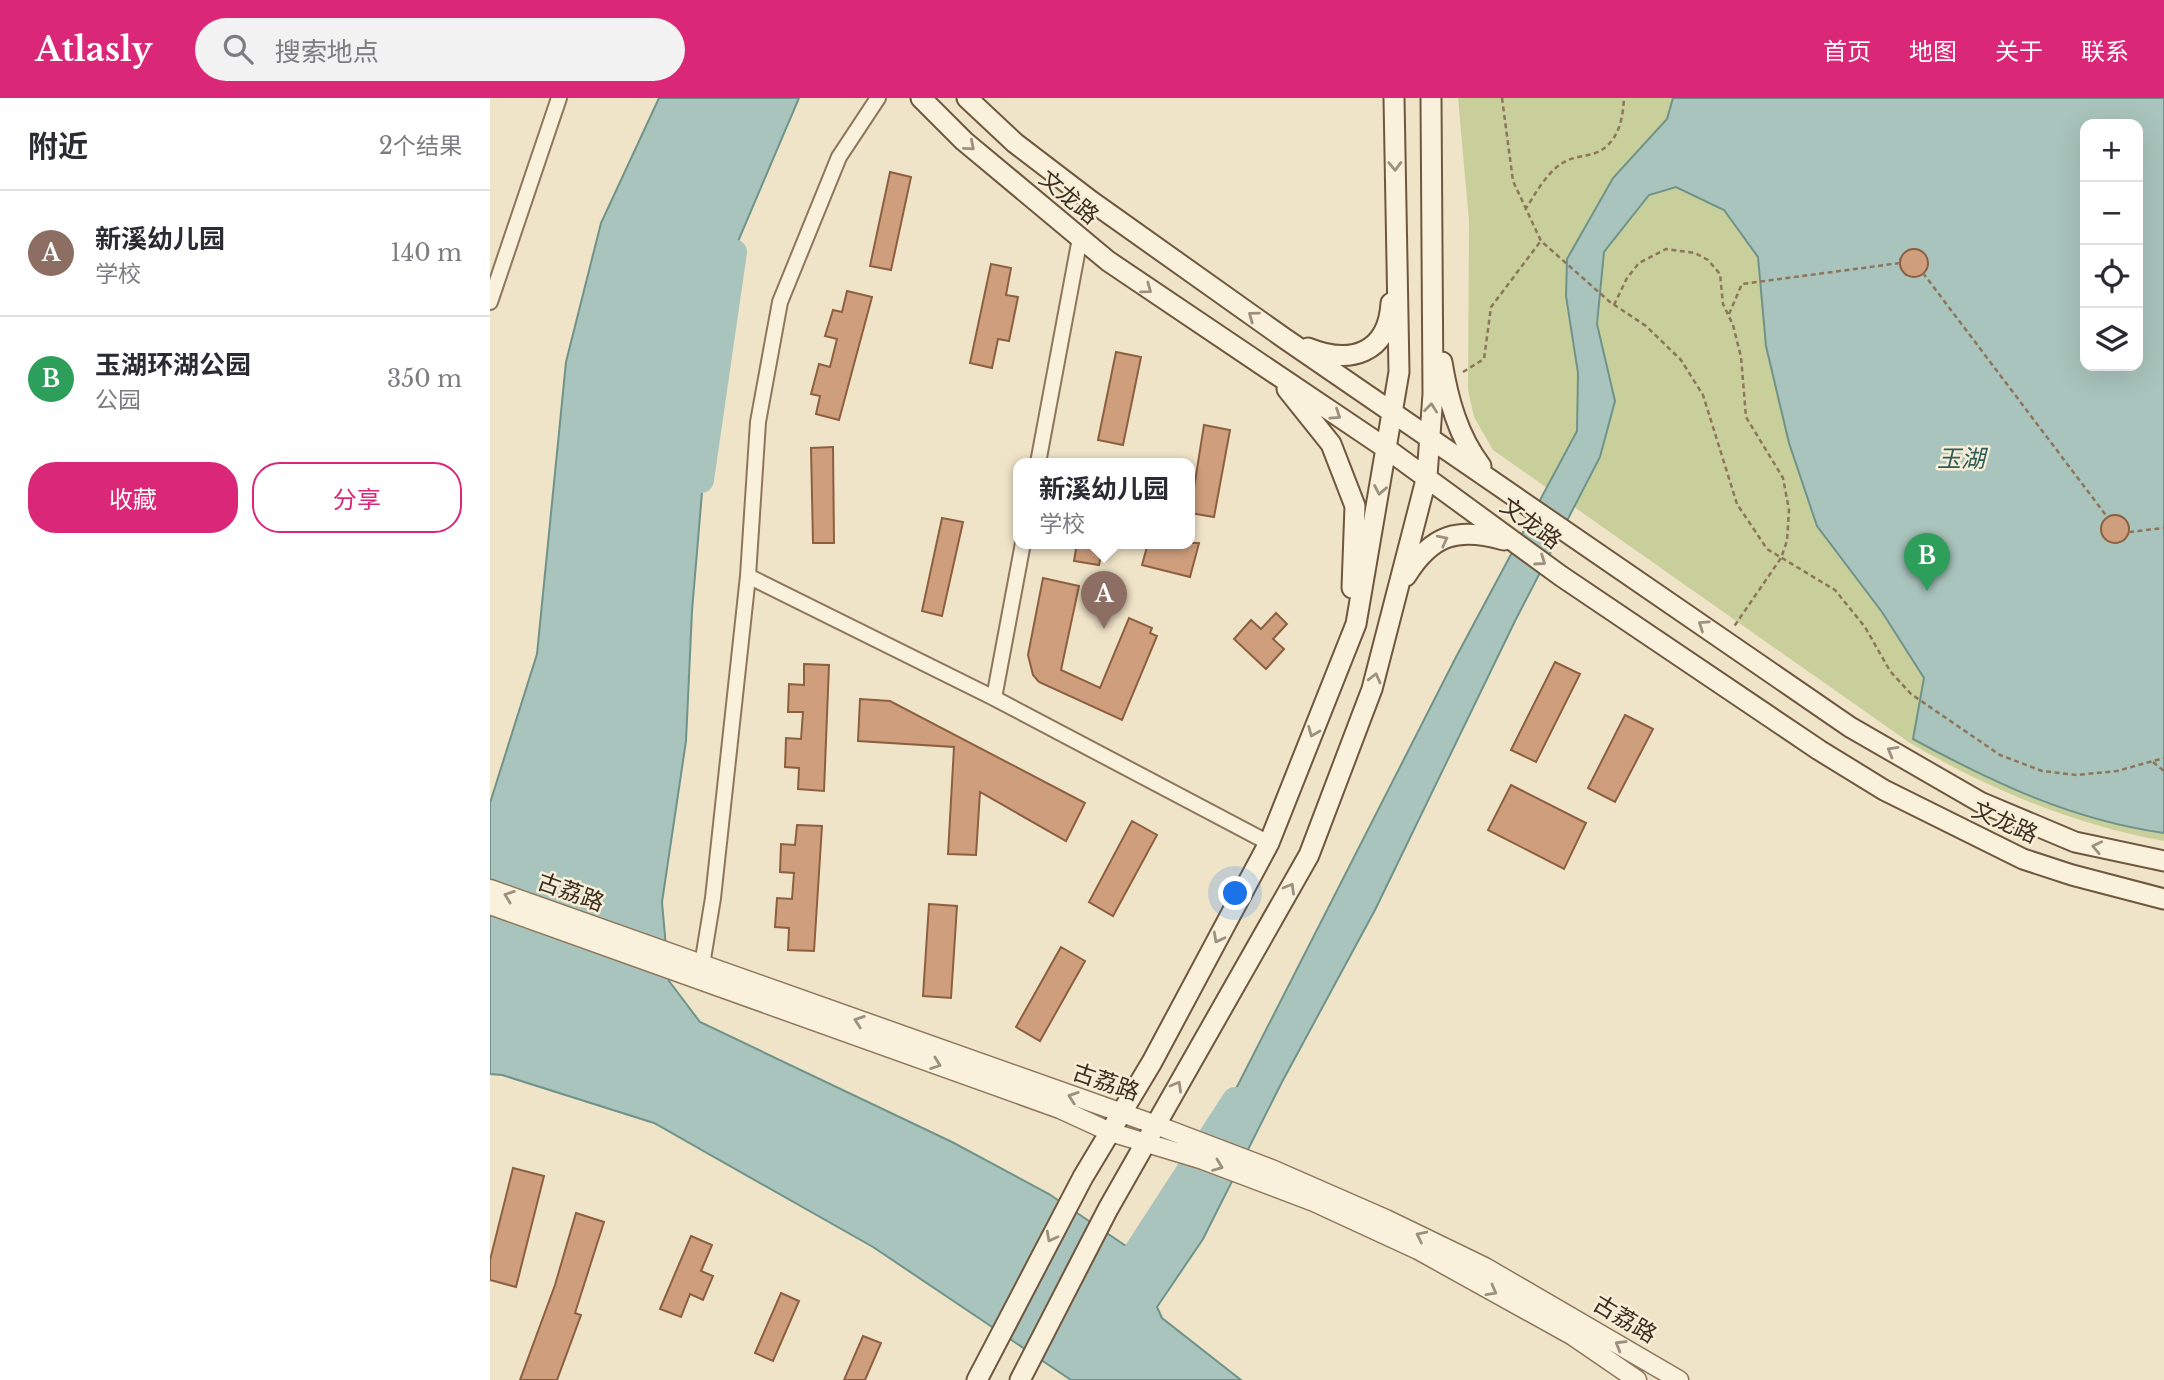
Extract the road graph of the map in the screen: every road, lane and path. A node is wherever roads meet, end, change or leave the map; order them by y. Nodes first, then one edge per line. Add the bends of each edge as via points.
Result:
1 (559, 98) edge
2 (878, 98) edge
3 (921, 98) edge
4 (967, 98) edge
5 (1394, 98) edge
6 (1432, 98) edge
7 (1502, 98) edge
8 (1624, 98) edge
9 (1396, 197) junction
10 (1525, 210) junction
11 (1080, 238) junction
12 (1541, 241) junction
13 (1900, 263) dead end
14 (1923, 273) dead end
15 (1432, 285) junction
16 (490, 302) edge
17 (1614, 305) junction
18 (1729, 314) junction
19 (1284, 338) junction
20 (1463, 372) dead end
21 (1275, 375) junction
22 (1392, 413) junction
23 (1428, 437) junction
24 (1387, 449) junction
25 (1039, 458) edge
26 (1427, 476) junction
27 (1495, 483) junction
28 (2108, 518) dead end
29 (2164, 528) edge
30 (2129, 531) dead end
31 (1515, 543) junction
32 (1022, 549) edge
33 (1781, 558) junction
34 (748, 576) junction
35 (1398, 589) junction
36 (1733, 628) dead end
37 (1336, 673) junction
38 (994, 698) junction
39 (2164, 758) edge
40 (2152, 761) junction
41 (2164, 771) edge
42 (1269, 843) junction
43 (2164, 861) edge
44 (490, 889) edge
45 (2164, 899) edge
46 (490, 905) edge
47 (693, 966) junction
48 (1121, 1113) junction
49 (1156, 1125) junction
50 (1110, 1132) junction
51 (1145, 1145) junction
52 (1024, 1371) edge
53 (977, 1380) edge
54 (1636, 1380) edge
55 (1679, 1380) edge

1 - 16 street
2 - 34 street via 839,157 780,302 758,422
3 -> 11 main road, 文龙路 via 964,141
19 -> 4 main road, 文龙路 via 1091,201 1015,143
5 -> 9 main road
6 - 15 main road
7 - 10 path via 1513,181
8 - 10 path via 1623,118 1615,136 1601,150 1566,160 1546,177
9 - 19 main road via 1390,311 1377,343 1345,358
9 - 22 main road via 1399,372
10 - 12 path
11 -> 21 main road, 文龙路
11 - 25 street
12 - 17 path
12 - 20 path via 1491,307 1483,359
13 - 18 path via 1742,284
14 - 28 path
23 -> 15 main road via 1433,394
15 - 27 main road via 1446,385 1464,445
17 - 18 path via 1639,263 1666,249 1682,249 1708,260 1720,274 1723,304
17 - 33 path via 1646,326 1681,360 1703,395 1737,504 1767,550
18 - 33 path via 1741,357 1746,417 1787,493 1789,525
19 - 22 main road, 文龙路
21 -> 24 main road, 文龙路
21 - 37 main road via 1331,444 1355,506 1353,584
22 - 23 main road, 文龙路
22 - 24 main road
23 - 26 main road
23 - 27 main road, 文龙路
24 - 26 main road, 文龙路
24 -> 37 main road via 1356,624
26 - 31 main road, 文龙路
26 - 35 main road
43 -> 27 main road, 文龙路 via 2075,842 1980,803 1850,727
29 - 30 path
35 -> 31 main road via 1417,559 1436,542 1455,534 1477,532
31 -> 45 main road, 文龙路 via 1884,790 2023,859
32 - 38 street
33 - 36 path
33 - 40 path via 1835,590 1911,694 2000,755 2042,771 2077,775
34 - 38 street
34 - 47 street via 713,898
49 -> 35 main road via 1309,855 1372,689
37 -> 42 main road
38 - 42 street
39 - 40 path
40 - 41 path
42 -> 48 main road
47 -> 44 street, 古荔路
46 - 47 street, 古荔路
48 -> 47 street, 古荔路
47 -> 50 street, 古荔路
48 - 49 street, 古荔路
48 - 50 main road
49 - 51 main road
55 -> 49 street, 古荔路 via 1473,1261 1274,1170
50 - 51 street, 古荔路
50 -> 53 main road
51 - 52 main road
51 -> 54 street, 古荔路 via 1203,1160 1314,1202 1418,1250 1573,1336

